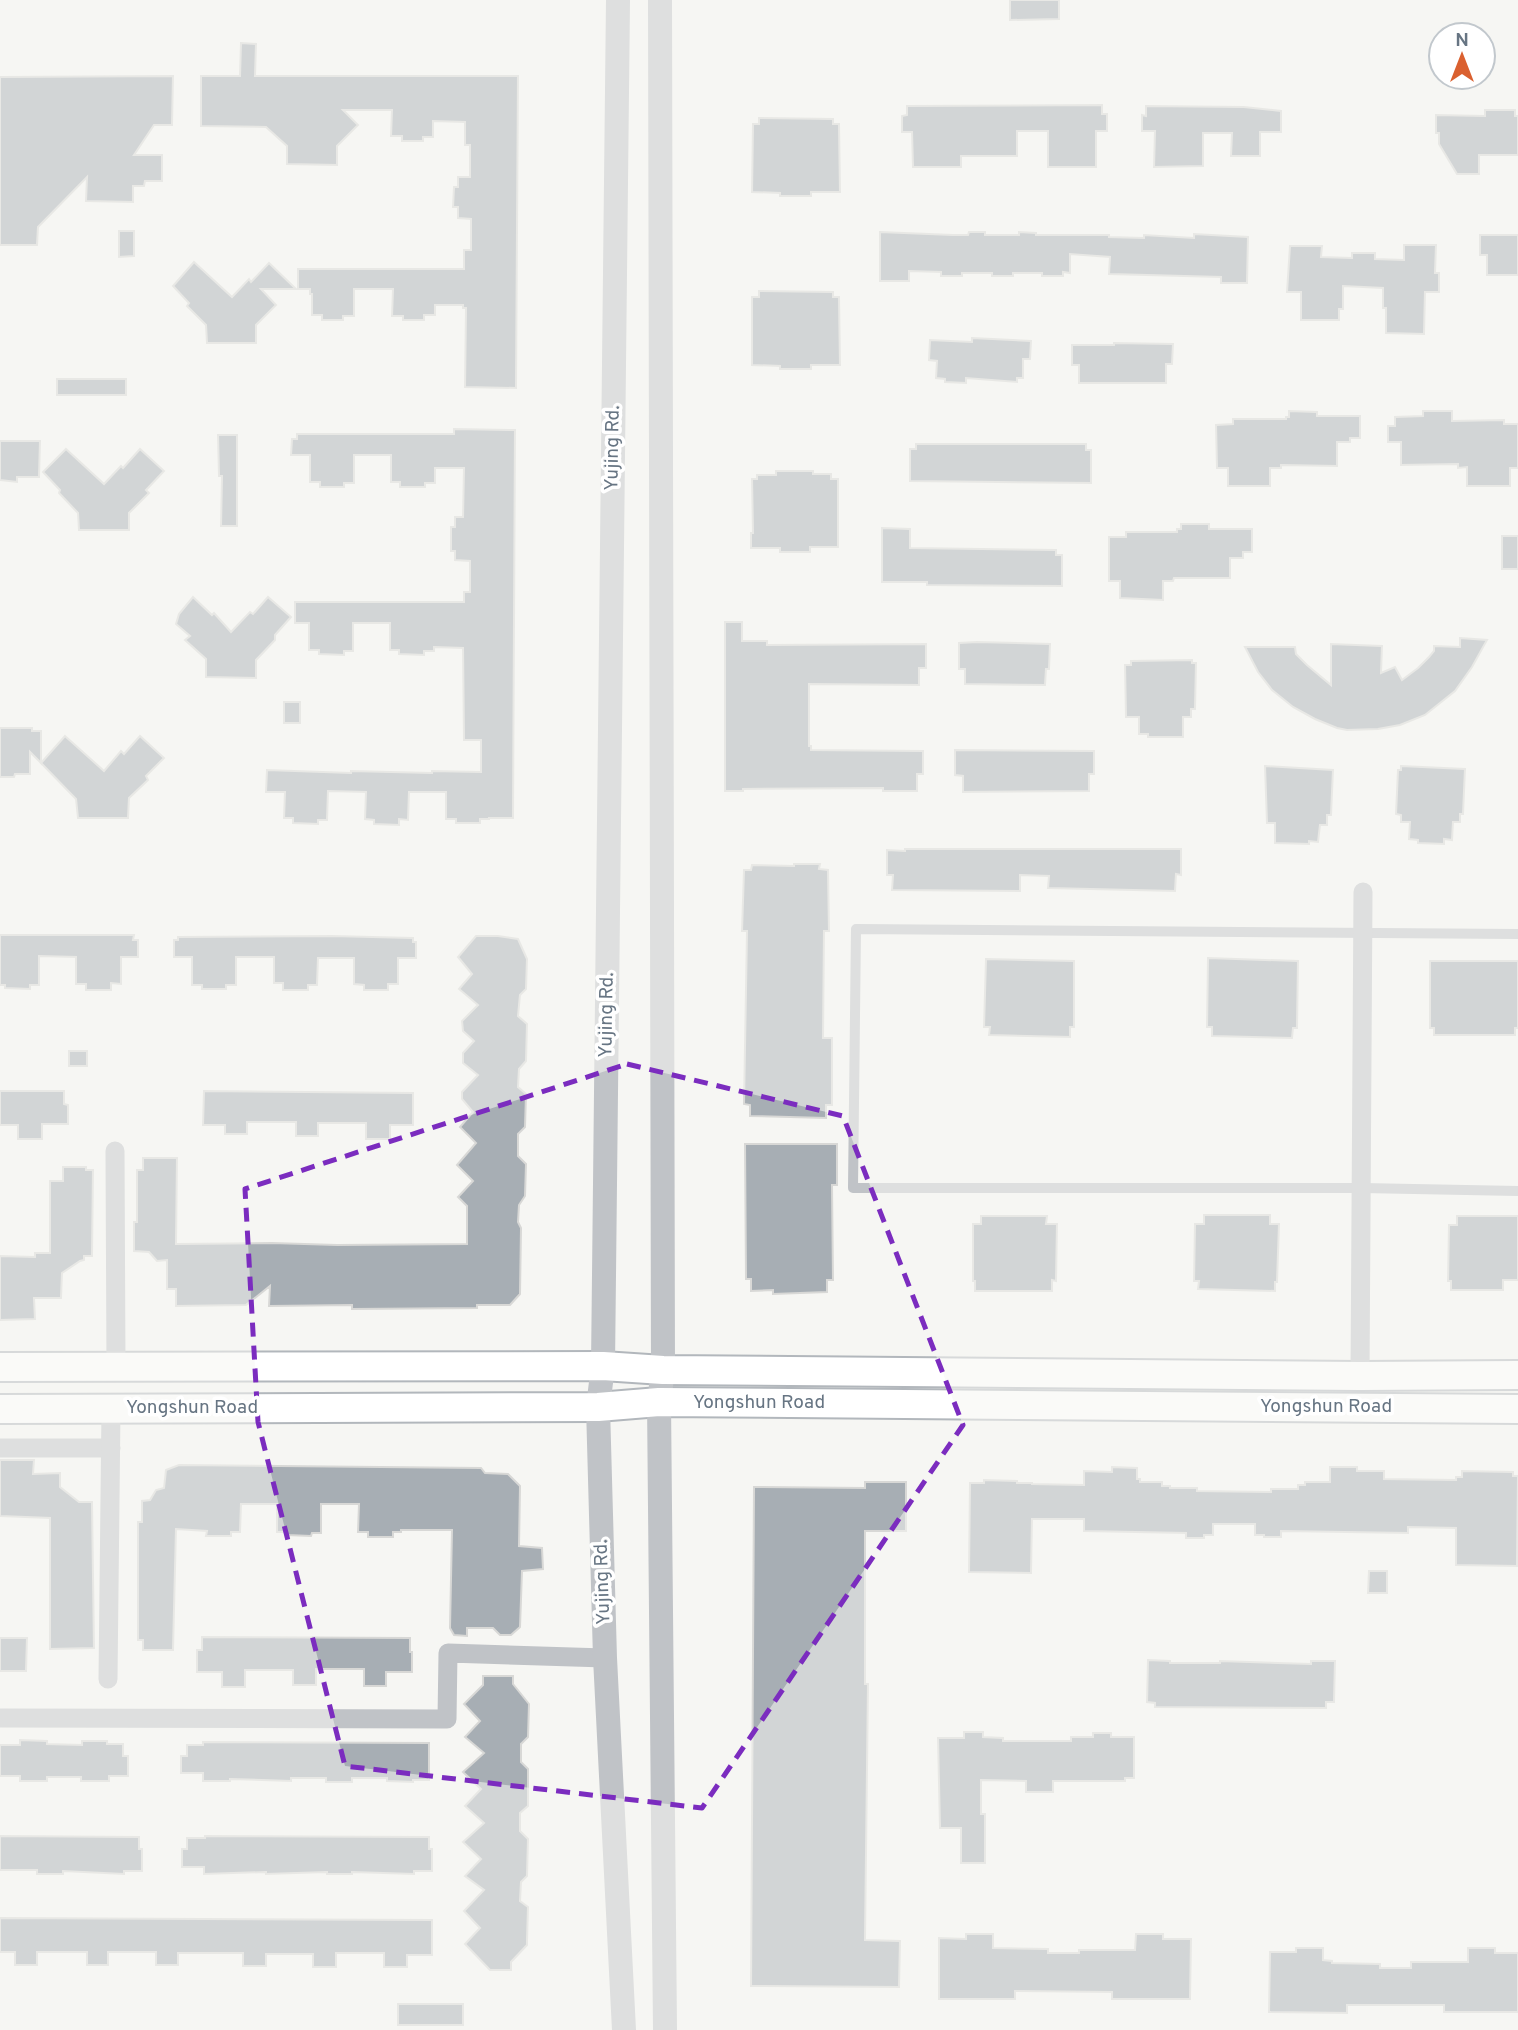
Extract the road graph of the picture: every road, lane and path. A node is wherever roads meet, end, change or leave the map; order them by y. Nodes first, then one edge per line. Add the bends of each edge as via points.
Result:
1 (618, 0) edge
2 (660, 0) edge
3 (1363, 892) dead end
4 (1363, 932) junction
5 (1518, 934) edge
6 (115, 1151) dead end
7 (1362, 1188) junction
8 (1518, 1191) edge
9 (603, 1366) junction
10 (0, 1367) edge
11 (116, 1367) junction
12 (663, 1370) junction
13 (1518, 1375) edge
14 (1360, 1376) junction
15 (660, 1402) junction
16 (598, 1407) junction
17 (0, 1409) edge
18 (111, 1409) junction
19 (1518, 1409) edge
20 (0, 1448) edge
21 (111, 1448) junction
22 (605, 1658) junction
23 (108, 1679) dead end
24 (0, 1718) edge
25 (624, 2030) edge
26 (665, 2030) edge

1 - 9 street, Yujing Rd.
2 - 12 street
3 - 4 street
4 - 5 lane
4 - 7 street
4 - 7 lane via 856,929 853,1188
6 - 11 street
7 - 8 lane
7 - 14 street
9 - 11 main road, Yongshun Road
9 - 12 main road, Yongshun Road
9 - 16 street, Yujing Rd.
10 - 11 main road, Yongshun Road
12 - 14 main road, Yongshun Road
12 - 15 street
13 - 14 main road, Yongshun Road
15 - 16 main road, Yongshun Road
15 - 19 main road, Yongshun Road
15 - 26 street
16 - 18 main road, Yongshun Road
16 - 22 street, Yujing Rd.
17 - 18 main road, Yongshun Road
18 - 21 street
20 - 21 street
21 - 23 street
22 - 24 street via 448,1653 447,1718
22 - 25 street, Yujing Rd.

